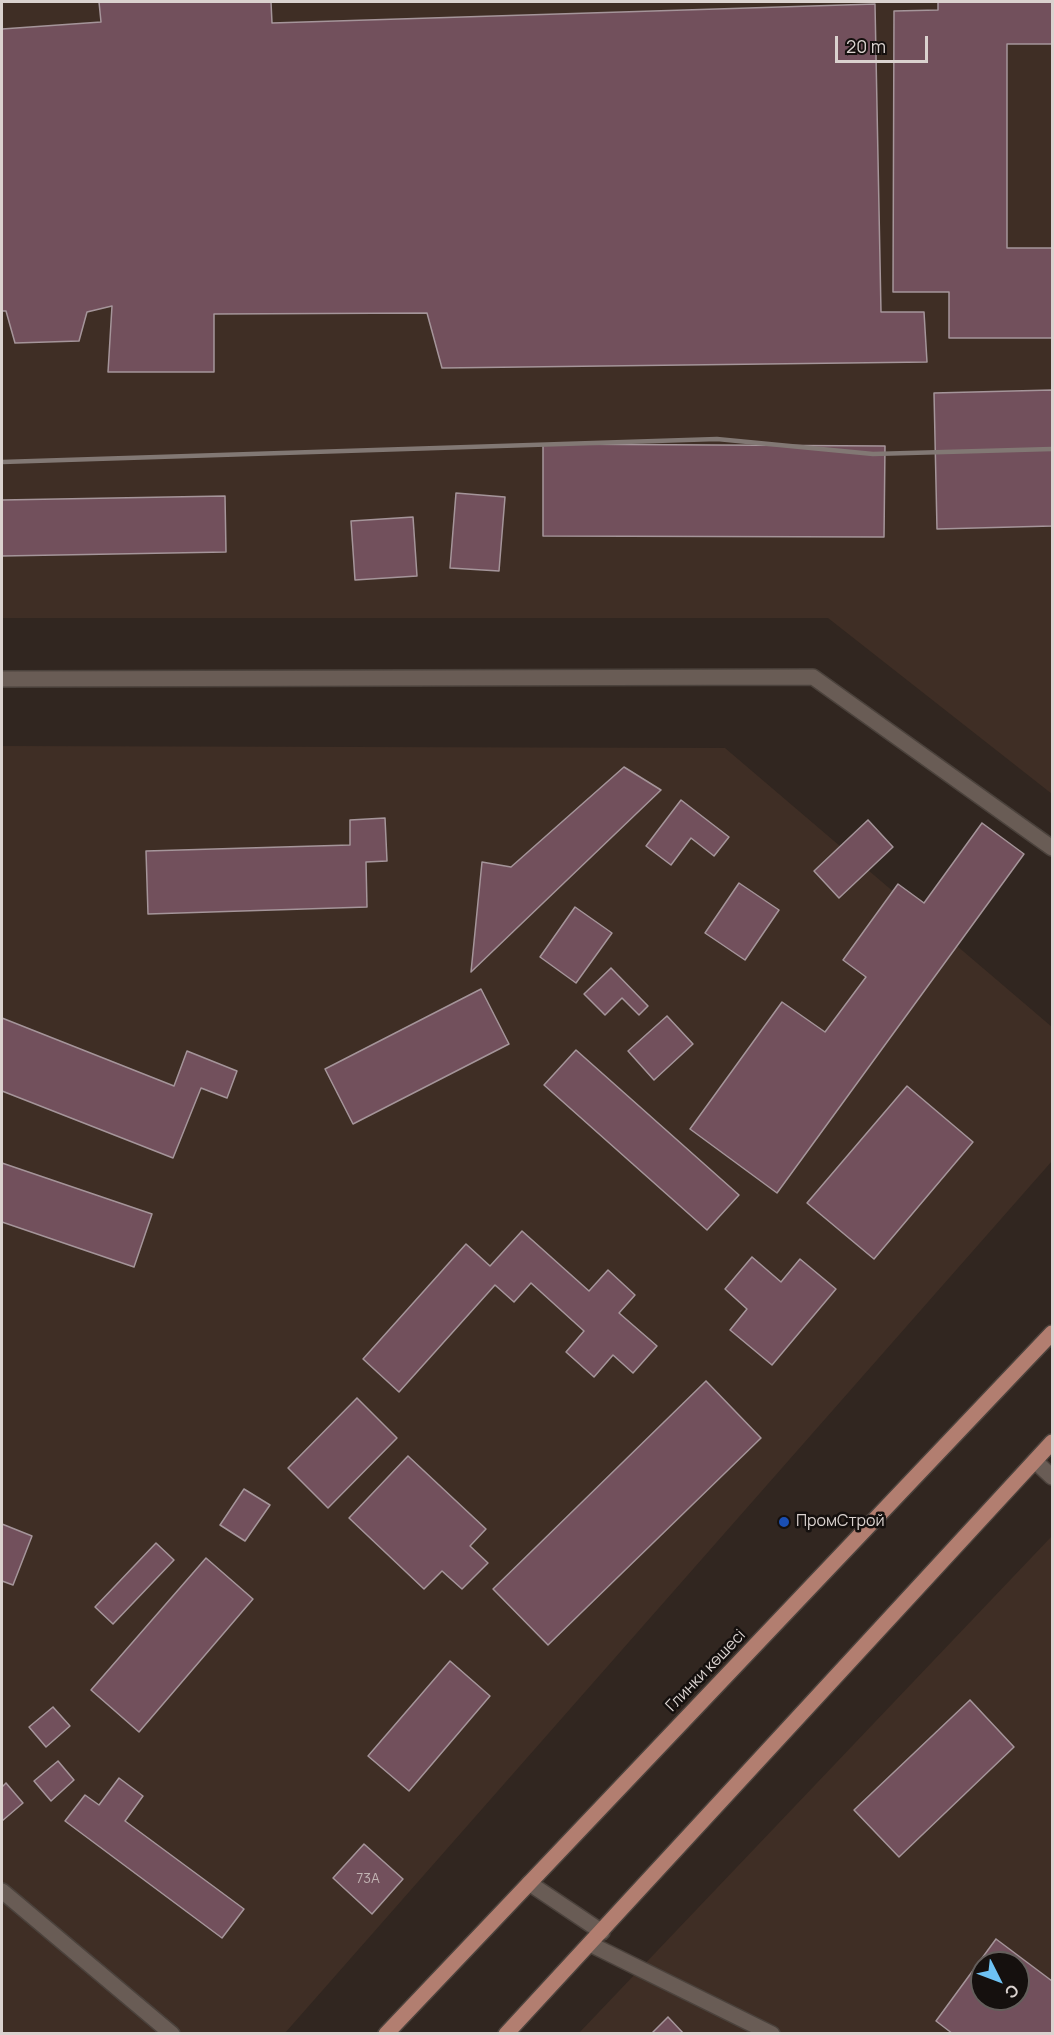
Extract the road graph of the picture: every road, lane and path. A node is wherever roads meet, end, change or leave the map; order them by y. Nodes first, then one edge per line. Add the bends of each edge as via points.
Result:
1 (2, 679) edge
2 (1053, 848) edge
3 (1053, 1333) edge
4 (1053, 1442) edge
5 (1035, 1461) junction
6 (1053, 1477) edge
7 (529, 1883) junction
8 (2, 1892) edge
9 (602, 1932) junction
10 (590, 1944) junction
11 (172, 2034) edge
12 (386, 2034) edge
13 (506, 2034) edge
14 (772, 2034) edge

1 - 2 street via 813,677
3 - 7 main road, Глинки көшесі
4 - 5 main road
5 - 6 street
5 - 9 main road
7 - 9 street
7 - 12 main road, Глинки көшесі
8 - 11 street
9 - 10 main road
10 - 13 main road
10 - 14 street

